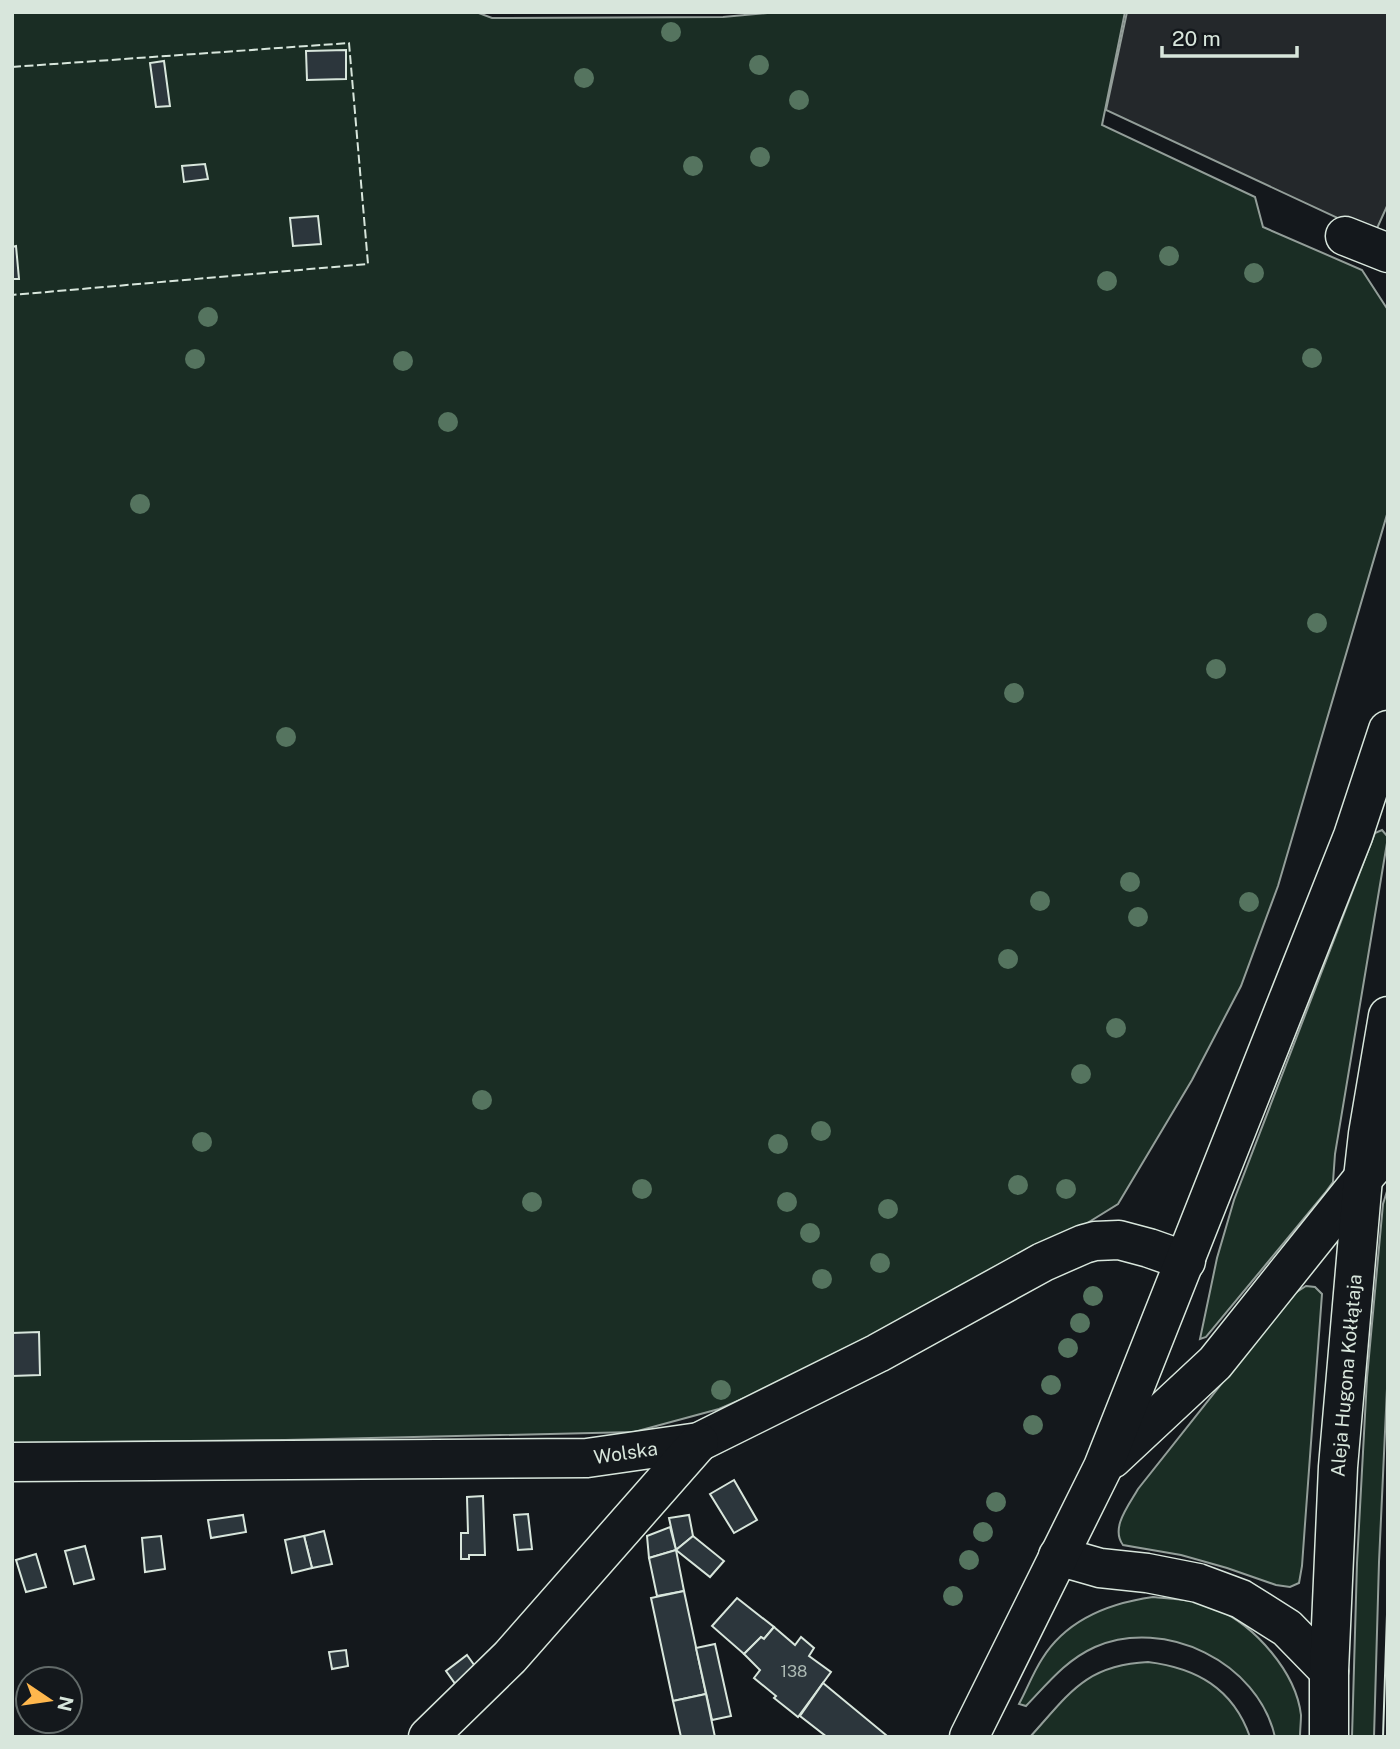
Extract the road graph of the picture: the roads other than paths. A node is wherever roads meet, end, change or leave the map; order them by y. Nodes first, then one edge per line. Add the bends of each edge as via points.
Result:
1 (1345, 236) dead end
2 (1388, 253) edge
3 (1387, 729) edge
4 (1388, 1016) edge
5 (1375, 1164) edge
6 (1186, 1261) junction
7 (699, 1443) junction
8 (12, 1462) edge
9 (1103, 1467) junction
10 (1058, 1556) junction
11 (1329, 1671) junction
12 (428, 1737) edge
13 (969, 1737) edge
14 (1329, 1737) edge

1 - 2 street
3 - 6 street via 1353,836
4 - 5 street, Aleja Hugona Kołłątaja via 1368,1134
5 - 9 street via 1215,1363
5 - 11 street, Aleja Hugona Kołłątaja via 1338,1467
6 - 7 street, Wolska via 1119,1240 1084,1244
6 - 9 street
7 - 8 street, Wolska via 587,1458
7 - 12 street via 510,1657
9 - 10 street
10 - 11 street via 1100,1568 1198,1583 1241,1599 1287,1628
10 - 13 street
11 - 14 street, Aleja Hugona Kołłątaja

